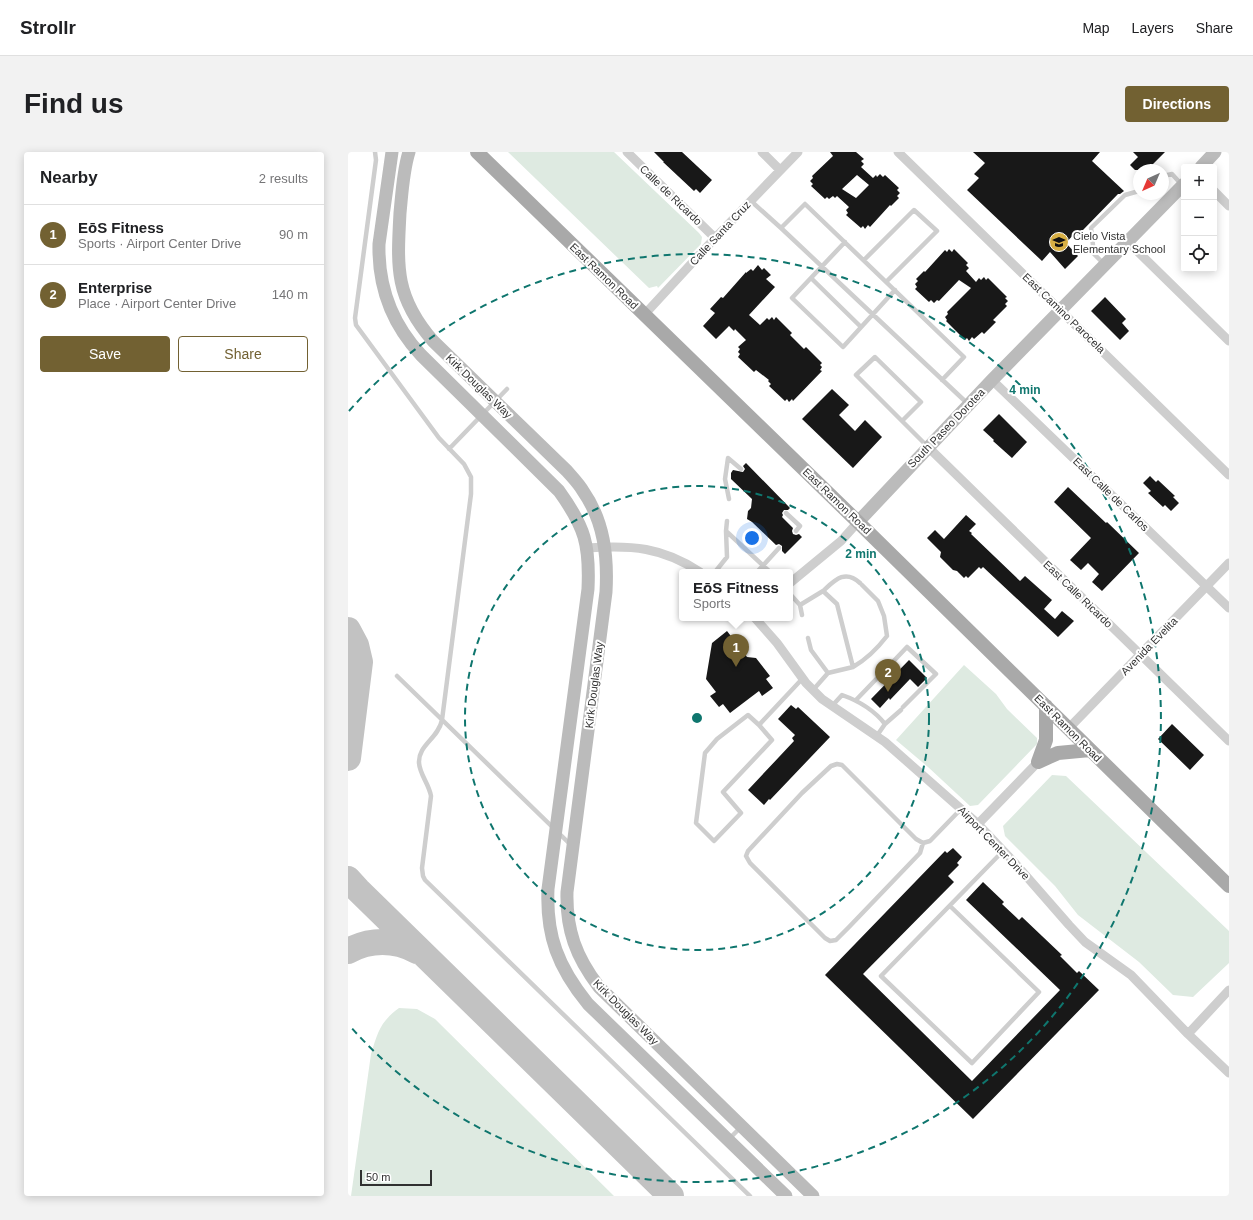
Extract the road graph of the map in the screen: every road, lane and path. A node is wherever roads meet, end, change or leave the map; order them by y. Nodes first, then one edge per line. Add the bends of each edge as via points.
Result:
1 (375, 152) edge
2 (392, 152) edge
3 (409, 152) edge
4 (477, 152) edge
5 (627, 152) edge
6 (762, 152) edge
7 (798, 152) edge
8 (898, 152) edge
9 (1215, 152) edge
10 (1204, 164) edge
11 (780, 170) junction
12 (1169, 175) edge
13 (1181, 182) edge
14 (1181, 188) edge
15 (1133, 193) edge
16 (1217, 194) edge
17 (751, 200) junction
18 (1229, 206) edge
19 (781, 228) junction
20 (715, 238) junction
21 (845, 242) junction
22 (1128, 242) junction
23 (864, 260) junction
24 (1105, 265) junction
25 (822, 266) junction
26 (810, 278) junction
27 (886, 282) junction
28 (895, 290) junction
29 (1061, 310) junction
30 (873, 314) junction
31 (644, 315) junction
32 (861, 327) junction
33 (1229, 341) edge
34 (942, 380) junction
35 (992, 380) junction
36 (507, 389) dead end
37 (495, 401) junction
38 (969, 404) junction
39 (482, 415) junction
40 (902, 421) junction
41 (928, 447) junction
42 (449, 449) junction
43 (741, 469) dead end
44 (1229, 475) edge
45 (729, 499) dead end
46 (786, 513) dead end
47 (727, 521) dead end
48 (858, 522) junction
49 (726, 531) junction
50 (796, 531) dead end
51 (605, 547) junction
52 (587, 548) junction
53 (779, 548) dead end
54 (1229, 563) edge
55 (763, 565) junction
56 (696, 569) edge
57 (718, 569) edge
58 (760, 569) edge
59 (767, 569) edge
60 (793, 581) edge
61 (1207, 586) junction
62 (823, 590) junction
63 (793, 597) edge
64 (800, 605) junction
65 (1229, 608) edge
66 (802, 615) dead end
67 (758, 621) edge
68 (808, 638) dead end
69 (1140, 654) junction
70 (852, 666) junction
71 (887, 668) dead end
72 (883, 672) dead end
73 (828, 673) junction
74 (397, 676) dead end
75 (803, 678) junction
76 (813, 690) junction
77 (856, 700) junction
78 (832, 706) junction
79 (1046, 706) junction
80 (442, 720) junction
81 (885, 724) junction
82 (759, 725) junction
83 (1069, 728) junction
84 (876, 737) junction
85 (1229, 741) edge
86 (1090, 750) junction
87 (1038, 762) junction
88 (961, 809) junction
89 (978, 824) junction
90 (556, 831) junction
91 (923, 843) junction
92 (573, 847) junction
93 (1003, 851) junction
94 (1229, 886) edge
95 (950, 906) junction
96 (1229, 990) edge
97 (1188, 1034) junction
98 (1229, 1073) edge
99 (742, 1126) junction
100 (728, 1140) junction
101 (750, 1196) edge
102 (786, 1196) edge
103 (814, 1196) edge

1 - 42 lane via 356,325 409,400
2 - 39 street, Kirk Douglas Way via 379,244 383,288 400,329 409,342
3 - 37 street, Kirk Douglas Way via 401,200 398,254 399,277 405,296 425,332
4 - 31 main road, East Ramon Road
5 - 20 street, Calle de Ricardo
6 - 11 street
7 - 11 street, Calle Santa Cruz
8 - 29 street, East Camino Parocela
9 - 10 street
11 - 17 street, Calle Santa Cruz
12 - 13 lane via 1172,174
14 - 22 street, South Paseo Dorotea
15 - 24 lane via 1125,195 1091,228 1094,254
16 - 18 street
17 - 19 lane
17 - 20 street, Calle Santa Cruz
19 - 21 lane via 805,204
19 - 25 lane
20 - 31 street, Calle Santa Cruz
21 - 23 lane
21 - 25 lane
22 - 24 street, South Paseo Dorotea
22 - 33 street
23 - 27 lane
23 - 27 lane via 914,210 937,232
24 - 29 street, South Paseo Dorotea
25 - 26 lane
25 - 30 lane
26 - 32 lane
26 - 32 lane via 792,298 843,347
27 - 28 lane
28 - 30 lane
28 - 34 lane via 964,357
29 - 35 street, South Paseo Dorotea
29 - 44 street, East Camino Parocela
30 - 32 lane
30 - 34 lane
31 - 48 main road, East Ramon Road
34 - 38 lane
35 - 38 street, South Paseo Dorotea
35 - 61 street, East Calle de Carlos
36 - 37 lane
37 - 39 lane
37 - 51 street, Kirk Douglas Way via 583,490 601,526
38 - 41 street, South Paseo Dorotea
39 - 42 lane
39 - 52 street, Kirk Douglas Way via 559,491 579,522
40 - 40 lane via 856,375 874,357 921,402
40 - 41 lane
41 - 48 street, South Paseo Dorotea
41 - 69 street, East Calle Ricardo
42 - 80 lane via 464,464 470,477 471,494
43 - 45 lane via 728,458 725,479
46 - 50 lane via 800,526
47 - 49 lane
48 - 60 street, South Paseo Dorotea via 841,541
48 - 79 main road, East Ramon Road
49 - 55 lane
49 - 57 lane via 729,559
51 - 52 street
51 - 56 street via 645,548 667,554
51 - 92 street, Kirk Douglas Way via 606,592
52 - 90 street, Kirk Douglas Way via 588,589
53 - 55 lane
54 - 61 street, Avenida Evelita
55 - 58 lane
55 - 59 lane
61 - 65 street, East Calle de Carlos
61 - 69 street, Avenida Evelita
62 - 64 lane
62 - 70 lane via 837,604
62 - 70 lane via 844,576 855,578 878,601 884,616 887,636 864,661
63 - 64 lane
64 - 66 lane
67 - 75 street, Airport Center Drive
68 - 73 lane via 811,650
69 - 83 street, Avenida Evelita
69 - 85 street, East Calle Ricardo
70 - 73 lane
71 - 81 lane via 907,647 936,674
72 - 77 lane
73 - 76 lane
74 - 80 lane
75 - 76 street, Airport Center Drive
75 - 82 lane
76 - 78 street, Airport Center Drive
77 - 78 lane via 842,695
77 - 81 lane
78 - 84 street, Airport Center Drive
79 - 83 main road, East Ramon Road
79 - 87 main road via 1046,740
80 - 90 lane
80 - 101 lane via 438,731 422,750 419,759 420,769 431,796 422,868 425,880
81 - 84 lane
82 - 82 lane via 748,715 717,739 705,753 696,824 714,841 741,813 723,792 772,740
83 - 86 main road, East Ramon Road
84 - 88 street, Airport Center Drive via 902,756
86 - 87 main road via 1058,753
86 - 94 main road, East Ramon Road
87 - 89 street
88 - 89 street, Airport Center Drive
88 - 91 lane via 930,841
89 - 93 street, Airport Center Drive
90 - 92 lane
90 - 100 street, Kirk Douglas Way via 548,889 548,921 556,952 570,980 588,1004
91 - 91 lane via 842,765 837,764 831,766 802,793 746,856 825,938 836,940 906,869 920,853
92 - 99 street, Kirk Douglas Way via 566,908 580,960 599,987
93 - 95 lane
93 - 97 street, Airport Center Drive via 1085,942 1131,975
95 - 95 lane via 881,976 972,1063 1040,992
96 - 97 street
97 - 98 street, Airport Center Drive
99 - 100 lane
99 - 103 street, Kirk Douglas Way
100 - 102 street, Kirk Douglas Way

